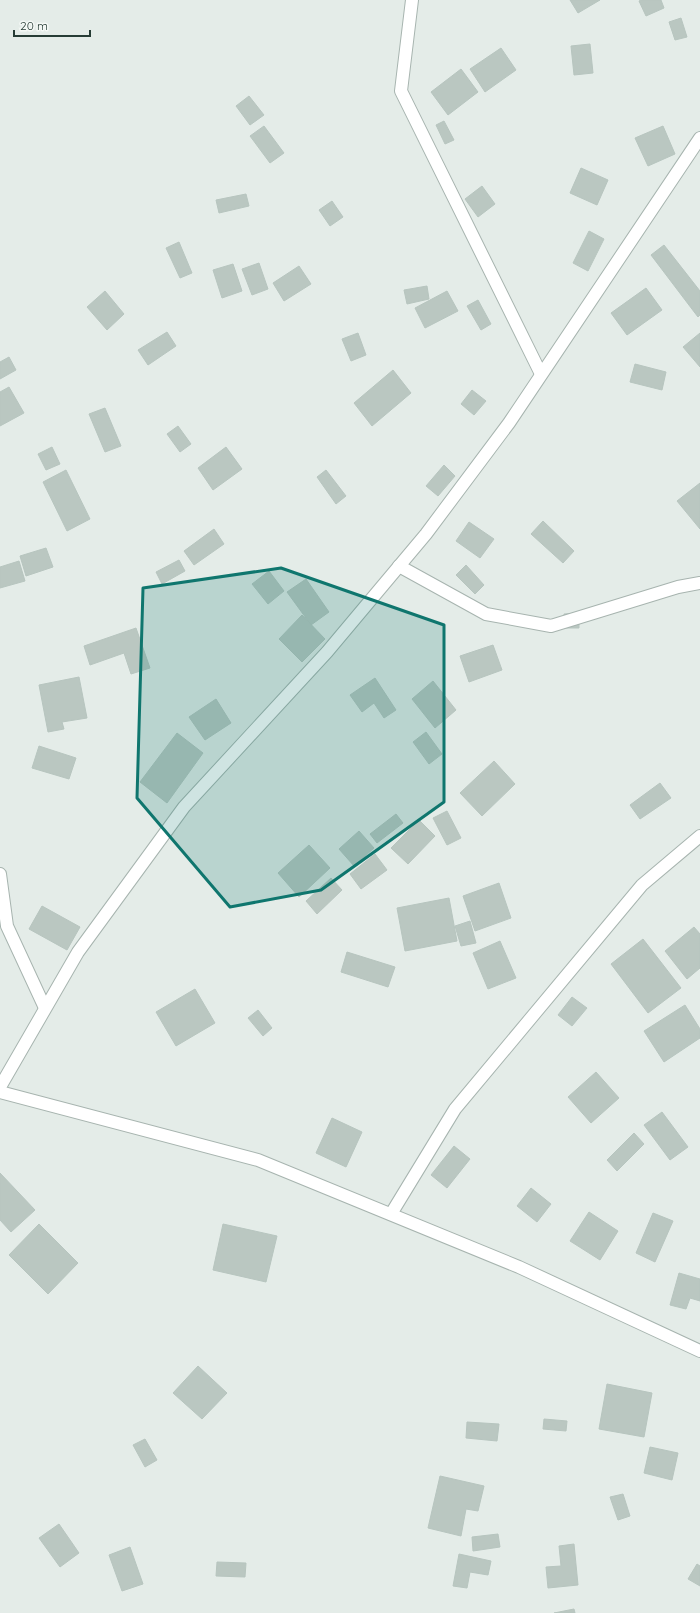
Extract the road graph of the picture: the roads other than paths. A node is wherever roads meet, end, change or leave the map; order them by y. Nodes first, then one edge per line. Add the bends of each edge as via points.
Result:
1 (412, 0) edge
2 (700, 138) edge
3 (541, 374) junction
4 (399, 566) junction
5 (700, 583) edge
6 (700, 836) edge
7 (0, 874) edge
8 (45, 1008) junction
9 (0, 1086) edge
10 (0, 1092) edge
11 (391, 1214) junction
12 (700, 1351) edge

1 - 3 street via 401,91
2 - 3 street
3 - 4 street via 509,423
4 - 5 street via 486,614 551,626 678,587
4 - 8 street via 327,652 184,807 78,952
6 - 11 street via 642,885 455,1109
7 - 8 street via 7,926
8 - 9 street
10 - 11 street via 258,1160
11 - 12 street via 520,1267

